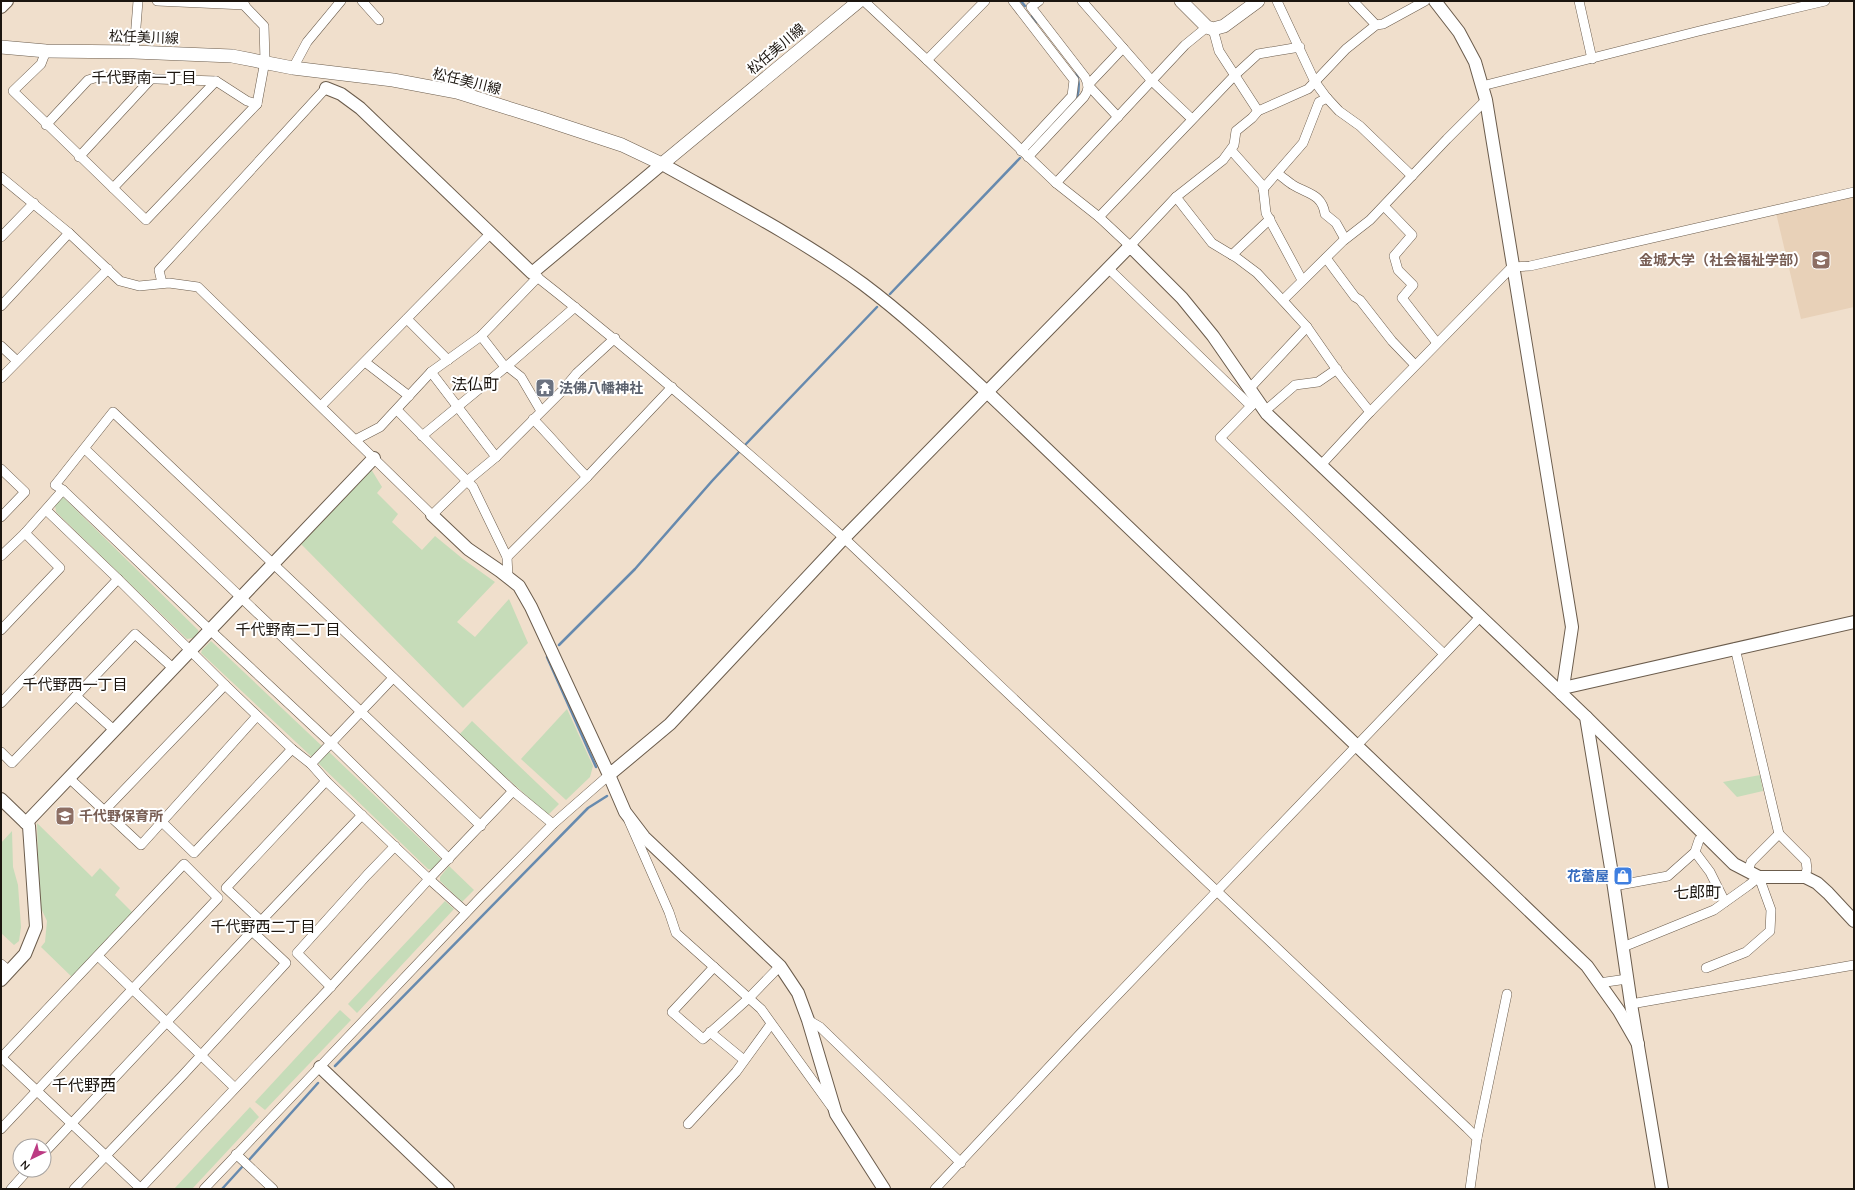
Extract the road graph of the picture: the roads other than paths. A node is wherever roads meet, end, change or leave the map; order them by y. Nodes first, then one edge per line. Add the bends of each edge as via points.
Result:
1 (7, 1) edge
2 (138, 1) edge
3 (157, 1) edge
4 (341, 1) edge
5 (362, 1) edge
6 (859, 1) edge
7 (864, 1) edge
8 (985, 1) edge
9 (1013, 1) edge
10 (1082, 1) edge
11 (1181, 1) edge
12 (1258, 1) edge
13 (1277, 1) edge
14 (1353, 1) edge
15 (1425, 1) edge
16 (1435, 1) edge
17 (1579, 1) edge
18 (1825, 1) edge
19 (243, 3) edge
20 (1035, 4) edge
21 (1, 7) edge
22 (1023, 13) junction
23 (379, 20) dead end
24 (1376, 26) junction
25 (1210, 28) junction
26 (1, 47) edge
27 (1300, 47) junction
28 (1123, 48) junction
29 (46, 51) junction
30 (134, 52) junction
31 (1592, 59) junction
32 (927, 60) junction
33 (265, 61) junction
34 (293, 68) junction
35 (1235, 75) junction
36 (152, 78) junction
37 (216, 81) junction
38 (1152, 81) junction
39 (1315, 82) junction
40 (1088, 85) junction
41 (1482, 86) junction
42 (326, 88) joint
43 (1327, 98) junction
44 (1486, 100) junction
45 (257, 104) junction
46 (1258, 111) junction
47 (1118, 117) junction
48 (1192, 119) junction
49 (46, 125) junction
50 (1231, 150) junction
51 (1024, 154) junction
52 (79, 157) junction
53 (662, 164) junction
54 (1278, 174) junction
55 (1412, 176) junction
56 (1, 177) edge
57 (1056, 183) junction
58 (113, 188) junction
59 (1263, 189) junction
60 (1854, 192) edge
61 (1176, 198) junction
62 (34, 203) junction
63 (1384, 206) junction
64 (1099, 217) junction
65 (1270, 219) junction
66 (70, 233) junction
67 (491, 233) junction
68 (1, 237) edge
69 (1345, 239) junction
70 (1130, 246) junction
71 (1232, 254) junction
72 (1326, 258) junction
73 (1512, 267) junction
74 (108, 269) junction
75 (1109, 269) junction
76 (535, 275) junction
77 (1302, 280) junction
78 (162, 283) junction
79 (1283, 300) junction
80 (1, 306) edge
81 (575, 306) junction
82 (407, 319) junction
83 (1307, 327) junction
84 (481, 336) junction
85 (615, 338) junction
86 (1437, 343) junction
87 (1, 346) edge
88 (448, 360) junction
89 (17, 361) junction
90 (365, 362) junction
91 (1415, 365) junction
92 (506, 367) junction
93 (1337, 369) junction
94 (431, 372) junction
95 (1, 378) edge
96 (672, 388) junction
97 (1250, 388) junction
98 (987, 392) junction
99 (409, 396) junction
100 (1254, 403) junction
101 (321, 406) junction
102 (458, 406) junction
103 (397, 410) junction
104 (1265, 410) junction
105 (541, 411) junction
106 (1370, 412) junction
107 (533, 419) junction
108 (422, 436) junction
109 (355, 440) junction
110 (85, 448) junction
111 (496, 457) junction
112 (374, 458) junction
113 (1321, 465) junction
114 (1, 470) edge
115 (587, 477) junction
116 (467, 481) junction
117 (63, 490) junction
118 (46, 510) junction
119 (432, 515) junction
120 (1, 518) edge
121 (25, 533) junction
122 (844, 538) junction
123 (1, 556) edge
124 (507, 557) junction
125 (272, 564) junction
126 (508, 577) junction
127 (118, 579) junction
128 (242, 597) junction
129 (1481, 616) junction
130 (1854, 622) edge
131 (2, 627) edge
132 (210, 630) junction
133 (1735, 648) junction
134 (191, 650) junction
135 (1444, 654) junction
136 (173, 668) junction
137 (393, 678) junction
138 (224, 685) junction
139 (1562, 691) junction
140 (76, 696) junction
141 (1, 703) edge
142 (362, 711) junction
143 (257, 716) junction
144 (1586, 717) junction
145 (114, 730) junction
146 (331, 743) junction
147 (1357, 746) junction
148 (292, 749) junction
149 (1, 752) edge
150 (311, 764) junction
151 (609, 774) junction
152 (69, 778) junction
153 (326, 781) junction
154 (513, 791) junction
155 (1, 799) edge
156 (104, 811) junction
157 (625, 812) junction
158 (362, 815) junction
159 (162, 822) junction
160 (26, 824) junction
161 (553, 824) junction
162 (480, 826) junction
163 (1779, 834) junction
164 (1704, 835) junction
165 (395, 846) junction
166 (1695, 852) junction
167 (449, 859) junction
168 (1753, 874) junction
169 (1805, 877) junction
170 (429, 879) junction
171 (1614, 886) junction
172 (1217, 891) junction
173 (1725, 902) junction
174 (466, 912) junction
175 (1854, 921) edge
176 (1623, 947) junction
177 (98, 956) junction
178 (1854, 965) edge
179 (780, 966) junction
180 (714, 967) junction
181 (1706, 968) dead end
182 (4, 972) edge
183 (1627, 979) junction
184 (1600, 983) junction
185 (331, 987) junction
186 (132, 988) junction
187 (1507, 994) dead end
188 (749, 998) junction
189 (1631, 1004) junction
190 (808, 1020) junction
191 (166, 1022) junction
192 (771, 1024) junction
193 (710, 1032) junction
194 (1638, 1044) junction
195 (202, 1055) junction
196 (1, 1058) edge
197 (744, 1060) junction
198 (320, 1067) junction
199 (235, 1088) junction
200 (36, 1091) junction
201 (836, 1114) junction
202 (71, 1124) junction
203 (688, 1124) dead end
204 (1, 1129) edge
205 (1477, 1138) junction
206 (52, 1144) edge
207 (236, 1154) junction
208 (105, 1156) junction
209 (961, 1162) junction
210 (20, 1178) edge
211 (10, 1189) edge
212 (74, 1189) edge
213 (140, 1189) edge
214 (204, 1189) edge
215 (273, 1189) edge
216 (448, 1189) edge
217 (884, 1189) edge
218 (935, 1189) edge
219 (1470, 1189) edge
220 (1662, 1189) edge

1 - 21 street
2 - 30 street
3 - 19 street
4 - 34 street via 307,42
5 - 23 street
6 - 53 main road, 松任美川線
7 - 32 street
8 - 32 street
9 - 22 street
10 - 28 street
11 - 25 main road
12 - 25 main road via 1224,26
13 - 27 street
14 - 24 street
15 - 24 street
16 - 41 street via 1459,32 1475,62
17 - 31 street
18 - 31 street
19 - 33 street via 264,26
20 - 22 street
20 - 40 street
22 - 51 street via 1074,80 1072,96
24 - 39 street via 1346,49
25 - 35 street via 1219,51
25 - 38 street via 1185,45
26 - 29 main road, 松任美川線
27 - 35 street via 1258,54
27 - 39 street
28 - 38 street
28 - 40 street
29 - 30 main road, 松任美川線
29 - 49 street via 41,64 13,91
30 - 33 main road, 松任美川線 via 232,56
31 - 41 street
32 - 51 street
33 - 34 main road, 松任美川線
33 - 45 street
34 - 53 main road, 松任美川線 via 393,80 457,92 622,145
35 - 46 street
35 - 48 street
36 - 37 street
36 - 49 street via 98,77 88,80
36 - 52 street
37 - 45 street via 247,101
37 - 58 street
38 - 47 street
38 - 48 street
39 - 43 street
39 - 46 street via 1308,89
40 - 47 street
40 - 51 street via 1084,97
41 - 44 street
42 - 67 street via 341,94 360,108
42 - 78 street via 159,270
43 - 54 street via 1319,102 1302,143
43 - 55 street
44 - 55 street
44 - 73 street
45 - 58 street via 146,220
46 - 50 street via 1236,131
47 - 57 street
48 - 64 street
49 - 52 street
50 - 59 street via 1256,176
50 - 61 street via 1223,160
51 - 57 street
52 - 58 street
53 - 76 street
53 - 98 street via 756,216 863,284 939,347
54 - 59 street
54 - 69 street via 1314,195 1324,205 1325,214 1336,223
55 - 63 street
56 - 62 street
57 - 64 street
59 - 65 street via 1266,213
60 - 73 street via 1530,266
61 - 70 street
61 - 71 street via 1212,243
62 - 66 street
62 - 68 street
63 - 69 street
63 - 86 street via 1412,235 1394,256 1398,270 1413,285 1402,298
64 - 70 street
65 - 71 street
65 - 77 street
66 - 74 street
66 - 80 street
67 - 76 street
67 - 82 street
69 - 72 street
70 - 75 street
70 - 97 street via 1182,298
71 - 79 street via 1257,273
72 - 77 street
72 - 91 street via 1392,342
73 - 86 street
73 - 139 street via 1572,627
74 - 78 street via 120,281 139,286
74 - 89 street
75 - 98 street
75 - 100 street
76 - 81 street
76 - 84 street
77 - 79 street
78 - 101 street via 198,287
79 - 83 street
81 - 85 street
81 - 92 street
82 - 88 street
82 - 90 street
83 - 93 street
83 - 97 street
84 - 88 street
84 - 92 street
85 - 96 street
85 - 105 street
86 - 91 street
87 - 89 street
88 - 94 street
89 - 95 street
90 - 99 street
90 - 101 street
91 - 106 street
92 - 102 street
92 - 105 street via 521,377
93 - 104 street via 1318,382 1295,385
93 - 106 street
94 - 99 street
94 - 102 street
96 - 115 street
96 - 122 street
97 - 100 street
98 - 122 street
98 - 147 street
99 - 103 street
100 - 104 street
100 - 135 street via 1220,438
101 - 109 street
102 - 108 street
102 - 111 street
103 - 108 street
103 - 109 street via 380,427
104 - 113 street
105 - 107 street
106 - 113 street
107 - 111 street
107 - 115 street
108 - 116 street
109 - 112 street
110 - 117 street via 55,485
110 - 125 street via 113,412
110 - 128 street
111 - 116 street
112 - 119 street
112 - 125 street
113 - 129 street
114 - 120 street via 25,492
115 - 124 street
116 - 119 street
116 - 124 street via 473,487
117 - 118 street
117 - 132 street
118 - 121 street
118 - 127 street
119 - 126 street via 468,548
121 - 123 street
121 - 131 street via 60,568
122 - 151 street via 670,724
122 - 172 street
124 - 126 street
125 - 128 street
125 - 137 street
126 - 151 street via 519,586 531,607
127 - 134 street
127 - 141 street
128 - 132 street
128 - 142 street
129 - 135 street
129 - 139 street
130 - 133 street
132 - 134 street
132 - 146 street
133 - 139 street
133 - 163 street
134 - 136 street
134 - 138 street
135 - 147 street
136 - 140 street via 135,634
136 - 145 street
137 - 142 street
137 - 154 street
138 - 143 street
138 - 156 street
139 - 144 street
140 - 145 street
140 - 149 street via 12,763
142 - 146 street
142 - 162 street
143 - 148 street
143 - 159 street
144 - 164 street
144 - 171 street
145 - 152 street
146 - 150 street
146 - 167 street
147 - 172 street
147 - 184 street via 1582,962
148 - 150 street
148 - 159 street via 194,853
150 - 153 street
151 - 157 street
151 - 161 street
152 - 156 street
152 - 160 street
153 - 158 street
153 - 158 street via 226,888 261,921
154 - 161 street
154 - 162 street
155 - 160 street
156 - 159 street via 141,846
157 - 179 street via 644,837
157 - 180 street via 676,933
158 - 165 street
160 - 182 street via 36,928 25,954
161 - 174 street
162 - 167 street
163 - 168 street via 1751,862
163 - 169 street via 1806,861
164 - 166 street via 1699,840
164 - 168 street via 1734,864
165 - 170 street
165 - 185 street via 297,953
166 - 171 street via 1665,878
166 - 173 street via 1710,872
167 - 170 street
168 - 169 street via 1769,878
168 - 173 street
168 - 181 street via 1771,910 1770,931 1746,952
169 - 175 street via 1817,883
170 - 174 street
170 - 185 street
171 - 176 street
172 - 205 street
172 - 209 street
173 - 176 street via 1698,918
174 - 198 street
176 - 183 street
177 - 186 street
177 - 186 street via 184,864 218,898
177 - 196 street
178 - 189 street
179 - 188 street
179 - 190 street via 798,993
180 - 188 street
180 - 193 street via 672,1012 703,1039
183 - 184 street
183 - 189 street
184 - 194 street
185 - 199 street
186 - 191 street
186 - 200 street
187 - 205 street
188 - 192 street via 761,1009
188 - 193 street
189 - 194 street
190 - 201 street
190 - 209 street via 820,1027
191 - 195 street
191 - 195 street via 252,931 286,963
191 - 202 street
192 - 197 street
192 - 201 street
193 - 197 street
194 - 220 street
195 - 199 street
195 - 208 street
196 - 200 street
197 - 203 street via 720,1091
198 - 207 street
198 - 216 street
199 - 213 street
200 - 202 street
200 - 204 street
201 - 217 street
202 - 206 street
202 - 208 street
205 - 219 street
207 - 214 street
207 - 215 street
208 - 212 street
208 - 213 street
209 - 218 street
210 - 211 street

